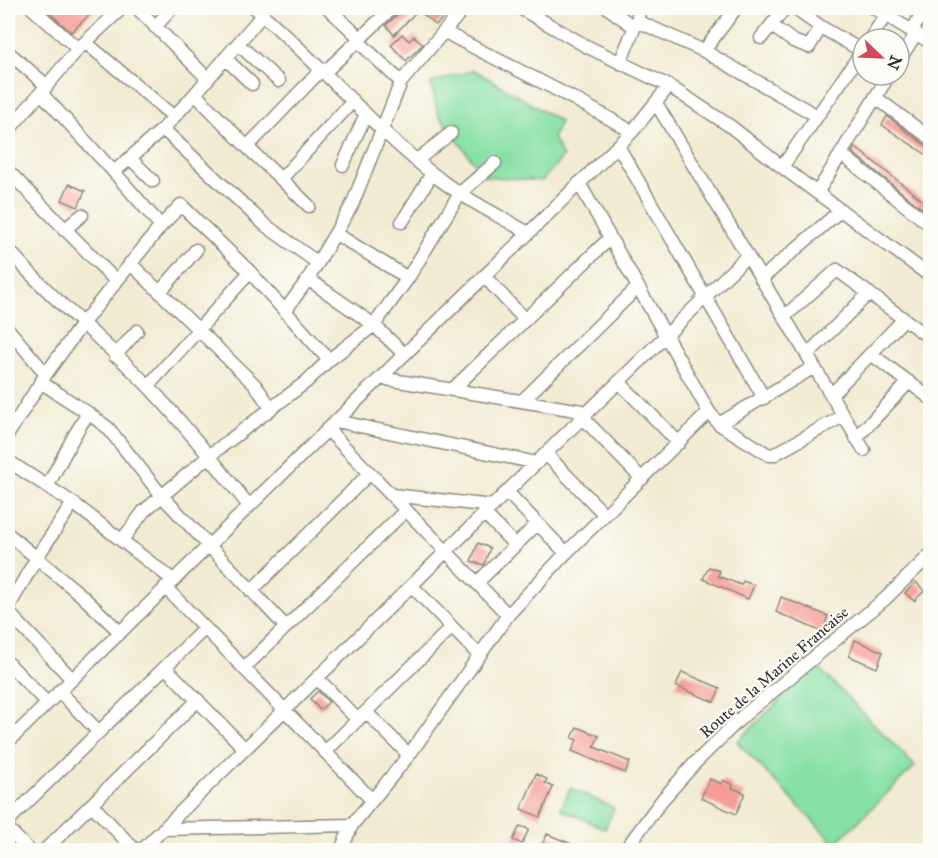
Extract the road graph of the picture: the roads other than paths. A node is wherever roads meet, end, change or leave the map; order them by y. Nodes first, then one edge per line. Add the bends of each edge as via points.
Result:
1 (32, 8) edge
2 (120, 8) edge
3 (137, 8) edge
4 (172, 8) edge
5 (327, 8) edge
6 (392, 8) edge
7 (464, 8) edge
8 (520, 8) edge
9 (608, 8) edge
10 (640, 8) edge
11 (736, 8) edge
12 (785, 8) edge
13 (794, 8) edge
14 (874, 8) edge
15 (925, 8) edge
16 (259, 11) edge
17 (809, 12) edge
18 (886, 15) junction
19 (635, 24) junction
20 (772, 26) junction
21 (155, 27) junction
22 (821, 27) junction
23 (878, 27) edge
24 (445, 32) junction
25 (914, 32) junction
26 (761, 38) dead end
27 (911, 38) edge
28 (359, 39) junction
29 (930, 42) edge
30 (238, 44) junction
31 (851, 44) edge
32 (81, 46) junction
33 (705, 51) junction
34 (8, 52) edge
35 (225, 58) junction
36 (620, 63) junction
37 (851, 66) edge
38 (324, 71) junction
39 (208, 79) junction
40 (279, 81) dead end
41 (401, 82) junction
42 (252, 84) dead end
43 (669, 86) junction
44 (881, 87) edge
45 (44, 89) junction
46 (195, 94) junction
47 (875, 97) junction
48 (353, 101) junction
49 (656, 103) junction
50 (366, 114) junction
51 (817, 116) junction
52 (174, 117) junction
53 (9, 126) edge
54 (163, 129) junction
55 (381, 129) junction
56 (632, 132) junction
57 (451, 133) dead end
58 (930, 138) edge
59 (618, 146) junction
60 (247, 147) junction
61 (841, 154) junction
62 (130, 158) junction
63 (417, 160) junction
64 (495, 163) dead end
65 (343, 165) dead end
66 (782, 167) junction
67 (8, 171) edge
68 (114, 172) junction
69 (432, 174) junction
70 (281, 178) junction
71 (153, 181) dead end
72 (579, 183) junction
73 (460, 193) junction
74 (817, 194) junction
75 (309, 206) dead end
76 (841, 210) junction
77 (82, 215) dead end
78 (402, 222) dead end
79 (930, 225) edge
80 (161, 226) junction
81 (64, 230) junction
82 (528, 233) junction
83 (336, 234) junction
84 (610, 238) junction
85 (8, 249) edge
86 (196, 250) dead end
87 (747, 256) junction
88 (130, 263) junction
89 (318, 263) junction
90 (250, 272) junction
91 (484, 276) junction
92 (930, 276) edge
93 (408, 278) junction
94 (308, 279) junction
95 (761, 279) junction
96 (116, 281) junction
97 (637, 288) junction
98 (160, 292) junction
99 (869, 293) junction
100 (705, 298) junction
101 (285, 311) junction
102 (784, 317) junction
103 (904, 319) junction
104 (525, 320) junction
105 (82, 324) junction
106 (374, 325) junction
107 (8, 329) edge
108 (198, 329) junction
109 (137, 331) dead end
110 (665, 337) junction
111 (930, 338) edge
112 (404, 354) junction
113 (871, 354) junction
114 (807, 355) junction
115 (115, 356) junction
116 (328, 360) junction
117 (814, 368) junction
118 (44, 378) junction
119 (380, 378) junction
120 (620, 382) junction
121 (909, 382) junction
122 (148, 386) junction
123 (453, 389) junction
124 (831, 395) junction
125 (764, 398) junction
126 (930, 398) edge
127 (523, 400) junction
128 (271, 408) junction
129 (709, 412) junction
130 (88, 413) junction
131 (586, 415) junction
132 (843, 416) junction
133 (11, 418) edge
134 (719, 424) junction
135 (332, 425) junction
136 (8, 434) edge
137 (856, 438) junction
138 (679, 443) junction
139 (864, 450) dead end
140 (209, 456) junction
141 (541, 458) junction
142 (8, 461) edge
143 (370, 473) junction
144 (642, 479) junction
145 (47, 487) junction
146 (507, 492) junction
147 (392, 495) junction
148 (162, 496) junction
149 (73, 503) junction
150 (249, 506) junction
151 (406, 510) junction
152 (489, 510) junction
153 (605, 515) junction
154 (537, 524) junction
155 (8, 534) edge
156 (122, 540) junction
157 (515, 545) junction
158 (208, 546) junction
159 (446, 552) junction
160 (566, 553) junction
161 (930, 555) edge
162 (37, 557) junction
163 (477, 583) junction
164 (169, 584) junction
165 (412, 586) junction
166 (251, 591) junction
167 (8, 610) edge
168 (508, 615) junction
169 (286, 627) junction
170 (452, 627) junction
171 (205, 628) junction
172 (120, 632) junction
173 (479, 655) junction
174 (8, 663) edge
175 (165, 667) junction
176 (244, 668) junction
177 (317, 678) junction
178 (72, 679) junction
179 (60, 691) junction
180 (198, 700) junction
181 (47, 703) junction
182 (285, 710) junction
183 (362, 716) junction
184 (99, 732) junction
185 (9, 737) edge
186 (245, 749) junction
187 (325, 752) junction
188 (409, 755) junction
189 (372, 800) junction
190 (92, 805) junction
191 (8, 822) edge
192 (352, 825) junction
193 (163, 829) junction
194 (8, 830) edge
195 (29, 850) edge
196 (45, 850) edge
197 (135, 850) edge
198 (142, 850) edge
199 (341, 850) edge
200 (625, 850) edge

1 - 32 street
2 - 32 street
3 - 21 street
4 - 21 street
5 - 28 street
6 - 28 street
7 - 24 street
8 - 36 street
9 - 19 street
10 - 19 street
11 - 33 street
12 - 20 street
13 - 17 street
14 - 18 street
15 - 25 street
16 - 30 street
16 - 38 street
17 - 22 street
18 - 23 street
18 - 25 street
19 - 33 street
19 - 36 street
20 - 22 street via 809,47
20 - 26 street
21 - 39 street
22 - 31 street
24 - 41 street
24 - 56 street via 579,100
25 - 27 street
25 - 29 street
28 - 38 street
28 - 41 street
30 - 35 street
30 - 40 street
32 - 45 street
32 - 52 street
33 - 51 street
34 - 45 street
35 - 39 street
35 - 42 street
36 - 43 street
37 - 51 street
38 - 48 street
38 - 60 street
39 - 46 street
41 - 55 street
43 - 49 street
43 - 66 street via 730,126
44 - 47 street
45 - 53 street
45 - 68 street
46 - 52 street
46 - 60 street
47 - 58 street
47 - 61 street
48 - 50 street
48 - 70 street
49 - 56 street
49 - 87 street
50 - 55 street
50 - 65 street
51 - 66 street
52 - 54 street
54 - 62 street
54 - 89 street via 265,225
55 - 63 street
55 - 83 street via 360,187
56 - 59 street
57 - 63 street
59 - 72 street
59 - 100 street
60 - 70 street
61 - 74 street
61 - 79 street
62 - 68 street
62 - 71 street
63 - 69 street
64 - 73 street
66 - 74 street
67 - 81 street
68 - 80 street
69 - 73 street
69 - 78 street
70 - 75 street
72 - 82 street
72 - 84 street
73 - 82 street
73 - 93 street
74 - 76 street
76 - 92 street
76 - 95 street
77 - 81 street
80 - 88 street
80 - 90 street via 183,205
81 - 96 street
82 - 91 street
83 - 89 street
83 - 93 street
84 - 97 street
84 - 104 street
85 - 105 street
86 - 98 street
87 - 95 street
87 - 100 street
88 - 96 street
88 - 98 street
89 - 94 street
90 - 101 street
90 - 108 street
91 - 104 street
91 - 112 street
93 - 106 street
94 - 101 street
94 - 106 street
95 - 102 street
96 - 105 street
97 - 110 street
97 - 127 street
98 - 108 street
99 - 102 street via 837,270
99 - 103 street
99 - 114 street
100 - 110 street
100 - 125 street
101 - 116 street
102 - 114 street
103 - 111 street
103 - 113 street
104 - 123 street
105 - 115 street
105 - 118 street
106 - 112 street
106 - 116 street
107 - 118 street
108 - 122 street
108 - 128 street via 255,385
109 - 115 street
110 - 120 street
110 - 129 street
112 - 119 street
113 - 121 street
113 - 124 street
114 - 117 street
115 - 122 street
116 - 128 street
117 - 124 street
117 - 125 street
118 - 130 street
118 - 133 street
119 - 123 street
119 - 135 street
120 - 131 street
120 - 138 street
121 - 126 street
121 - 137 street
122 - 140 street
123 - 127 street
124 - 132 street
125 - 134 street
127 - 131 street
128 - 140 street
129 - 134 street
129 - 138 street
130 - 145 street
130 - 148 street via 108,429
131 - 141 street
131 - 144 street
132 - 134 street via 769,455
132 - 137 street
133 - 136 street
135 - 141 street
135 - 143 street
135 - 150 street
137 - 139 street
138 - 144 street
140 - 148 street
140 - 150 street
141 - 146 street
141 - 153 street
142 - 145 street
143 - 147 street
143 - 166 street
144 - 153 street
145 - 149 street
146 - 152 street
146 - 154 street
147 - 151 street
147 - 152 street
148 - 156 street via 144,511
148 - 158 street
149 - 156 street
149 - 162 street
150 - 158 street
151 - 159 street
151 - 169 street
152 - 157 street
152 - 159 street
153 - 160 street
154 - 157 street
154 - 160 street
155 - 162 street
156 - 164 street
157 - 163 street
158 - 164 street
158 - 166 street
159 - 163 street
159 - 165 street
160 - 168 street
161 - 200 street, Route de la Marine Francaise via 885,599 743,716 662,800
162 - 167 street
162 - 172 street
163 - 168 street
164 - 171 street
164 - 172 street
165 - 170 street
165 - 177 street
166 - 169 street
167 - 178 street
168 - 173 street
169 - 176 street
170 - 173 street
170 - 183 street
171 - 175 street
171 - 176 street
172 - 178 street
173 - 188 street
174 - 181 street
175 - 180 street
175 - 184 street
176 - 182 street
177 - 182 street
177 - 183 street
178 - 179 street
179 - 181 street
179 - 184 street
180 - 186 street
180 - 190 street
181 - 185 street
182 - 186 street
182 - 187 street
183 - 187 street
183 - 188 street
184 - 191 street
186 - 193 street
187 - 189 street
188 - 189 street
189 - 192 street
190 - 196 street
190 - 197 street
192 - 193 street
192 - 199 street
193 - 198 street
194 - 195 street

